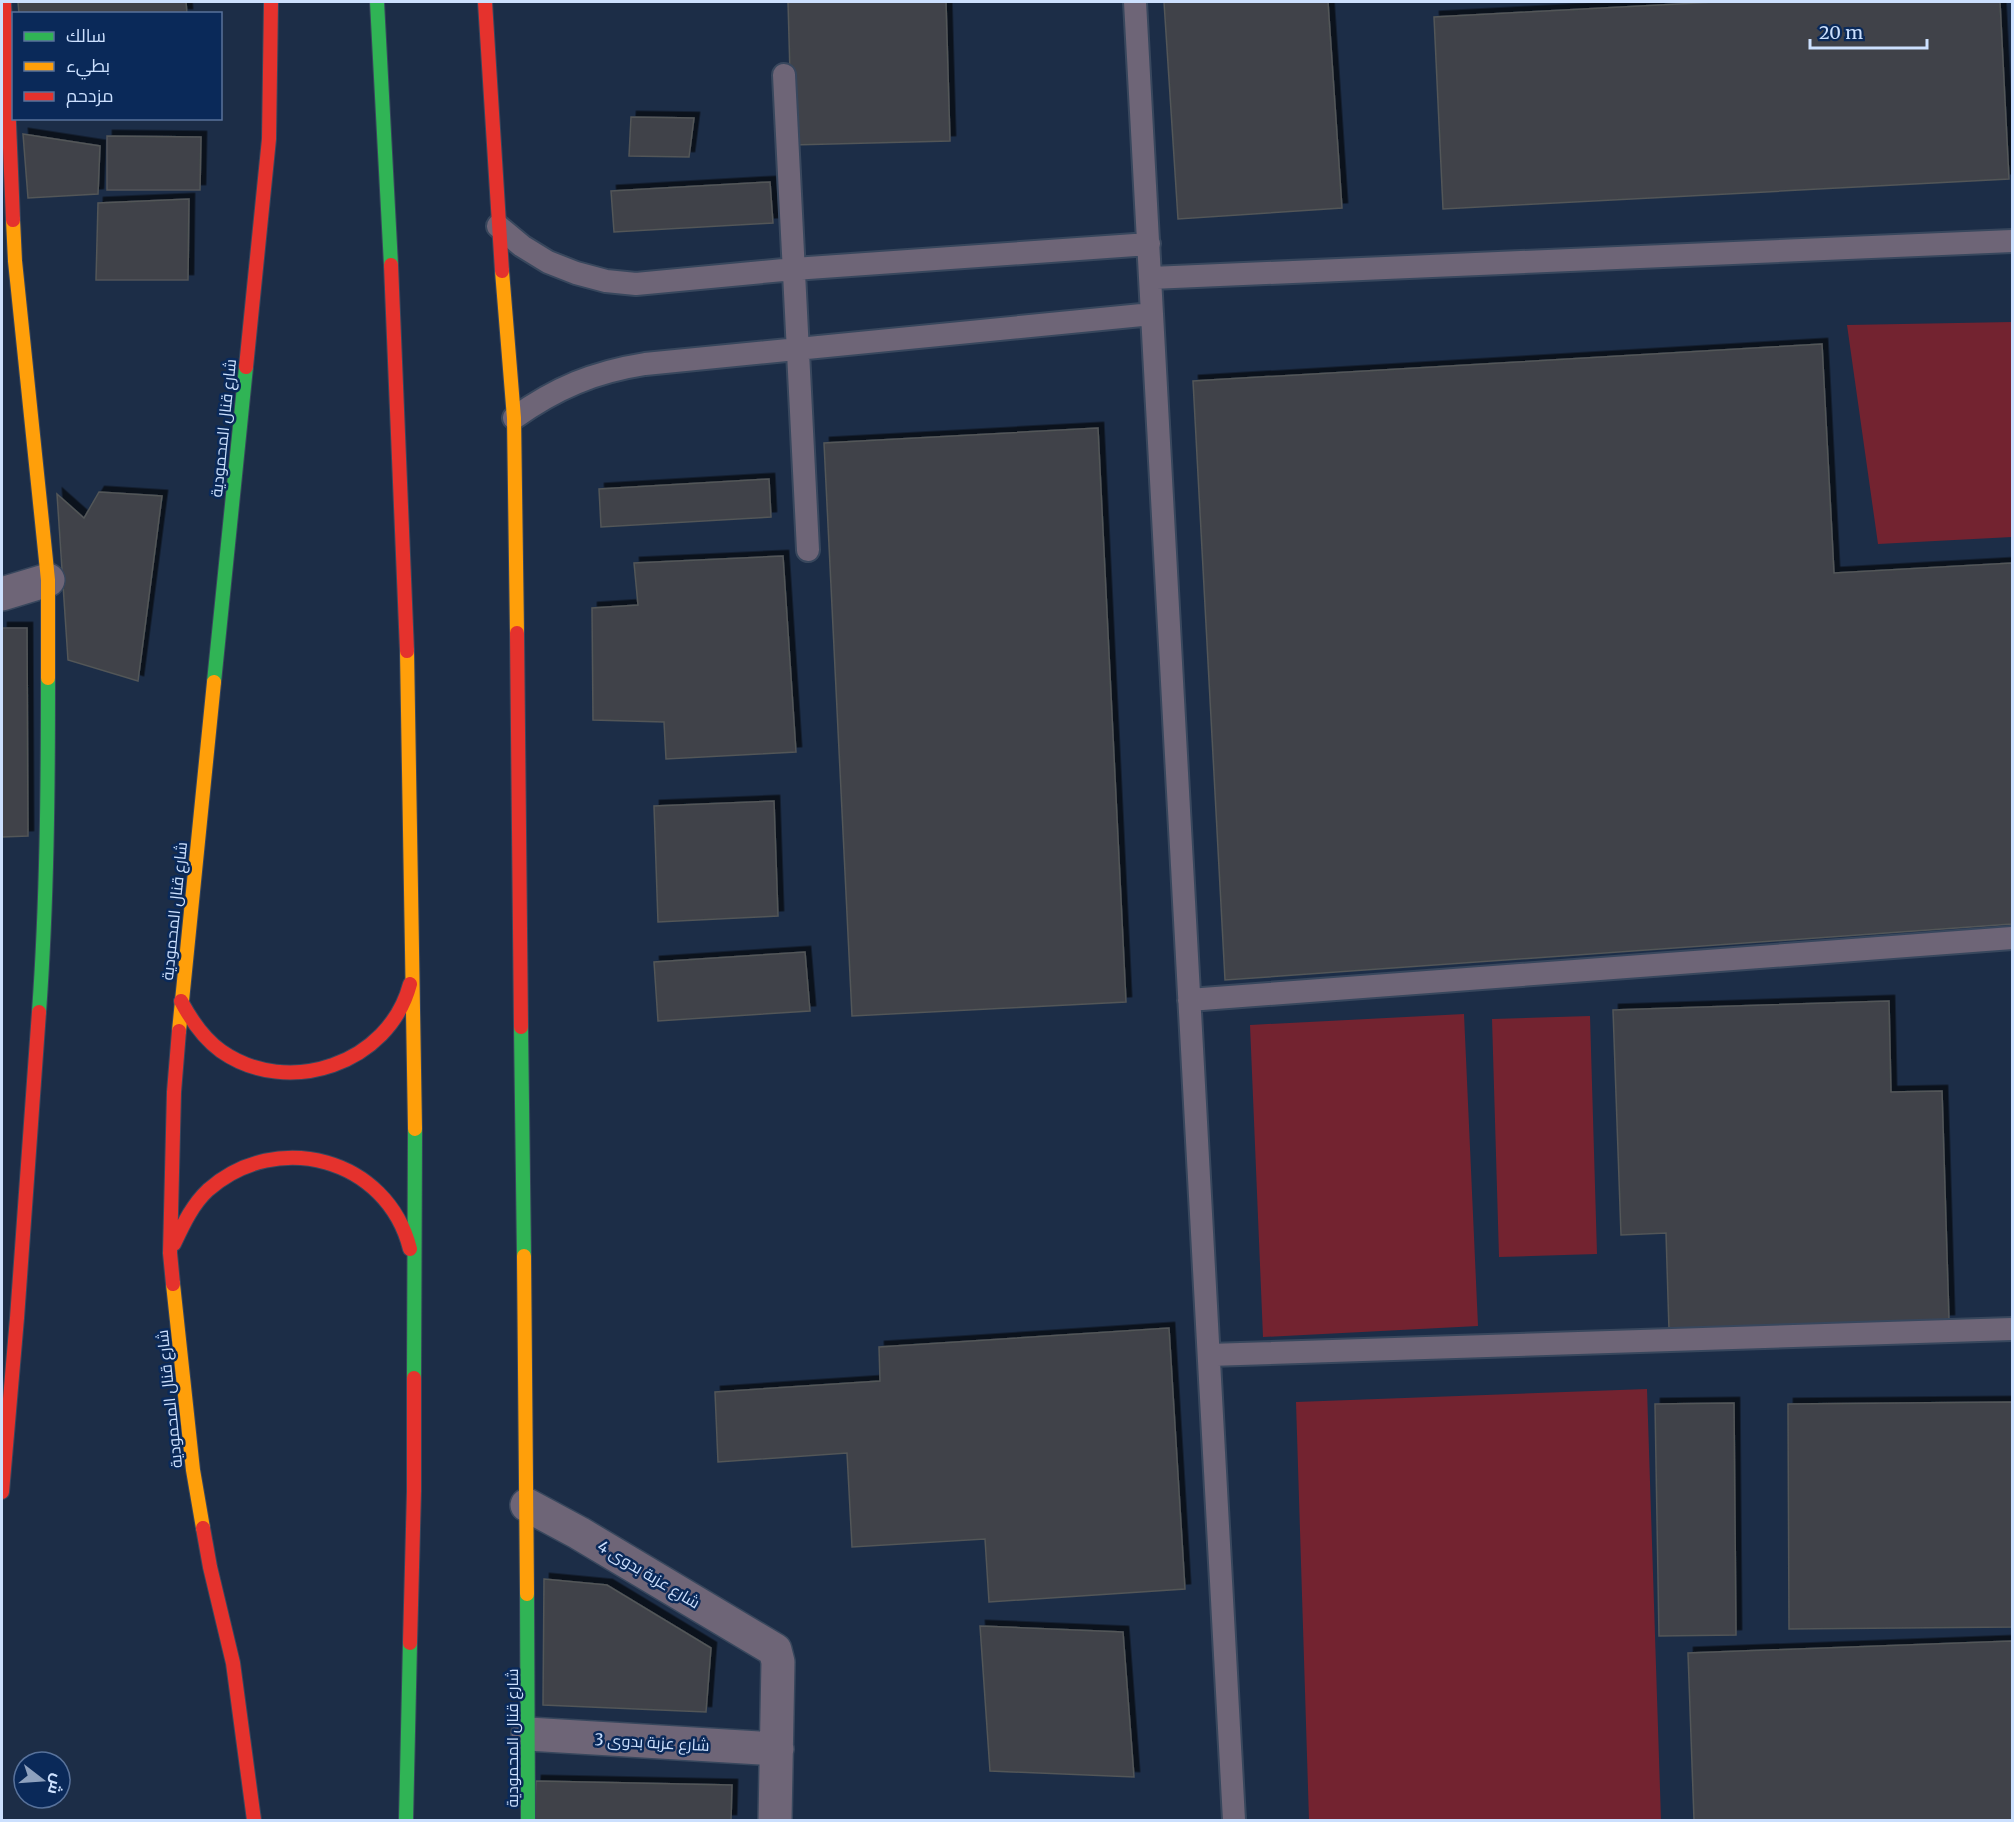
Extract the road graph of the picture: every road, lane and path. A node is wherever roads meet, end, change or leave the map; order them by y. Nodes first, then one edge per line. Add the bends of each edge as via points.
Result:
1 (4, 2) edge
2 (271, 2) edge
3 (377, 2) edge
4 (484, 2) edge
5 (1135, 2) edge
6 (784, 75) dead end
7 (498, 226) junction
8 (2013, 241) edge
9 (1149, 244) junction
10 (794, 269) junction
11 (1150, 278) junction
12 (1152, 314) junction
13 (798, 350) junction
14 (514, 418) junction
15 (808, 550) dead end
16 (48, 580) junction
17 (2, 594) edge
18 (2013, 938) edge
19 (414, 966) junction
20 (1189, 1000) junction
21 (181, 1001) junction
22 (170, 1253) junction
23 (414, 1263) junction
24 (9, 1317) edge
25 (2013, 1329) edge
26 (1209, 1355) junction
27 (2, 1491) edge
28 (527, 1505) junction
29 (528, 1734) junction
30 (777, 1749) junction
31 (254, 1821) edge
32 (406, 1821) edge
33 (528, 1821) edge
34 (775, 1821) edge
35 (1233, 1821) edge

1 - 16 main road via 15,261
2 - 21 main road, شارع قنال المحمودية via 269,139
3 - 19 main road via 397,369
4 - 7 main road, شارع قنال المحمودية
5 - 9 lane
6 - 10 lane
7 - 10 lane via 548,262 606,281 636,284
7 - 14 main road, شارع قنال المحمودية
8 - 11 lane
9 - 10 lane
9 - 11 lane
10 - 13 lane
11 - 12 lane
12 - 13 lane
12 - 20 lane
13 - 14 lane via 616,369 563,388
13 - 15 lane
14 - 28 main road, شارع قنال المحمودية
16 - 17 street
16 - 24 main road via 42,968
18 - 20 lane
19 - 21 main road via 409,991 384,1033 346,1063 314,1072 273,1073 228,1056 208,1041
19 - 23 main road
20 - 26 lane
21 - 22 main road, شارع قنال المحمودية via 174,1092
22 - 23 main road via 191,1208 220,1180 248,1164 272,1157 297,1156 344,1168 383,1197 401,1224
22 - 31 main road, شارع قنال المحمودية via 193,1470 210,1567 233,1663
23 - 32 main road via 414,1491
24 - 27 main road
25 - 26 lane
26 - 35 lane
28 - 29 main road, شارع قنال المحمودية
28 - 30 street, شارع عزبة بدوى 4 via 775,1650
29 - 30 street, شارع عزبة بدوى 3
29 - 33 main road, شارع قنال المحمودية
30 - 34 street

